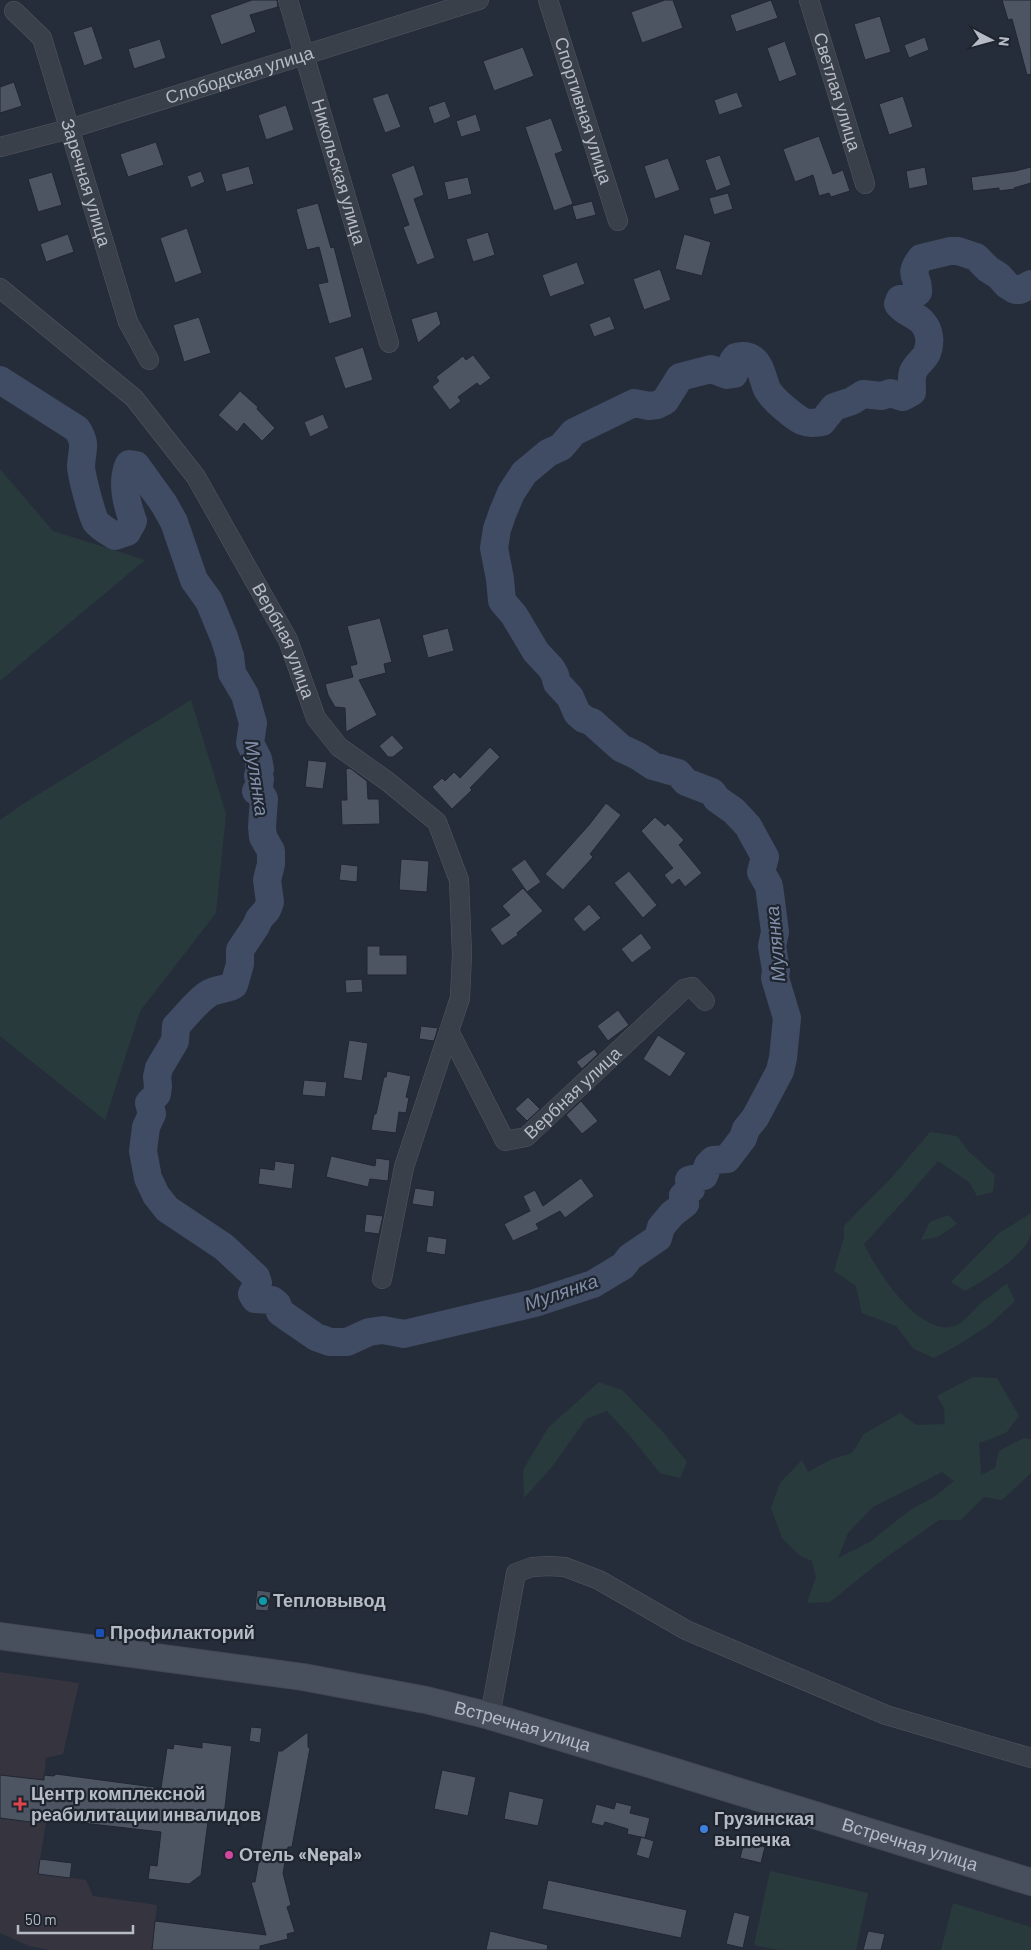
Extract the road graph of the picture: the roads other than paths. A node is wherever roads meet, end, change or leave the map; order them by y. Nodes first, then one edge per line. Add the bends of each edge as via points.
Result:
1 (288, 0) edge
2 (479, 0) edge
3 (548, 0) edge
4 (809, 0) edge
5 (14, 11) dead end
6 (303, 56) junction
7 (69, 128) junction
8 (0, 148) edge
9 (865, 184) dead end
10 (618, 221) dead end
11 (0, 288) edge
12 (390, 343) dead end
13 (149, 360) dead end
14 (705, 1001) dead end
15 (449, 1031) junction
16 (382, 1279) dead end
17 (0, 1636) edge
18 (490, 1716) junction
19 (1031, 1758) edge
20 (1031, 1882) edge

1 - 6 street, Никольская улица
2 - 6 street, Слободская улица
3 - 10 street, Спортивная улица
4 - 9 street, Светлая улица
5 - 7 street, Заречная улица via 42,38
6 - 7 street, Слободская улица
6 - 12 street, Никольская улица
7 - 8 street, Слободская улица
7 - 13 street, Заречная улица via 128,322
11 - 15 street, Вербная улица via 134,398 196,477 288,640 316,718 339,748 387,781 437,822 459,880 460,998
14 - 15 street, Вербная улица via 692,987 684,989 526,1137 505,1141
15 - 16 street, Вербная улица via 404,1167
17 - 18 main road, Встречная улица via 312,1679 401,1694
18 - 19 street via 516,1573 532,1568 565,1567 599,1580 686,1630 886,1715
18 - 20 main road, Встречная улица

